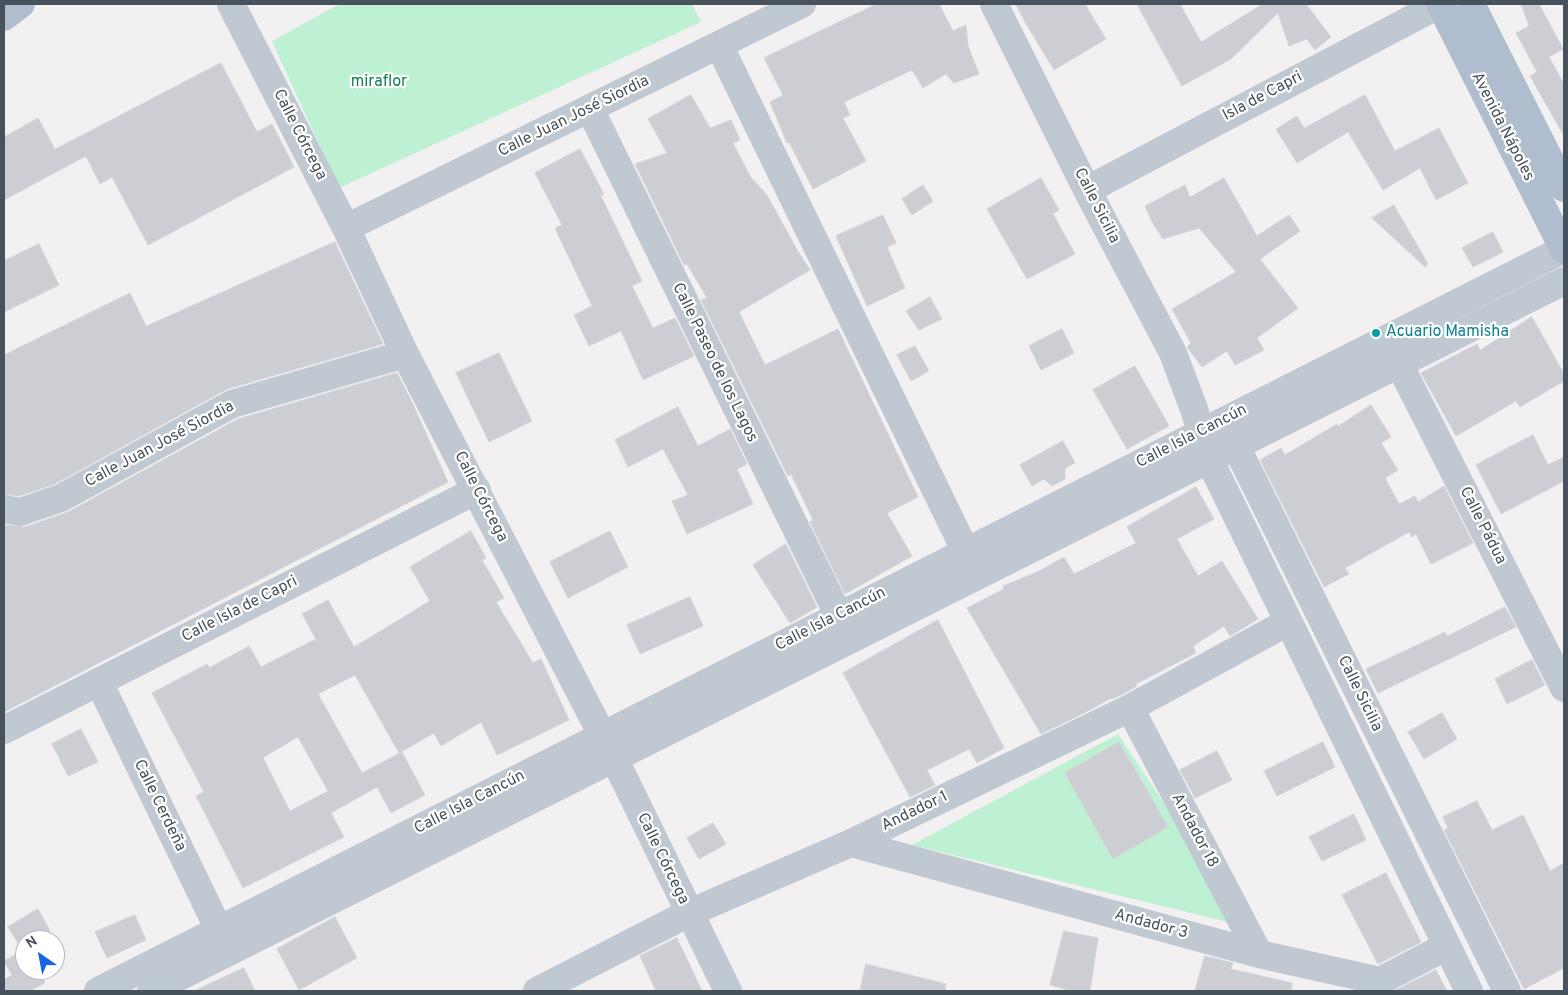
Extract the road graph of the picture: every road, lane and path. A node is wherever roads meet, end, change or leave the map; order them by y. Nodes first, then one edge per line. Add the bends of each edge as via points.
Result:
1 (21, 4) edge
2 (232, 4) edge
3 (802, 4) edge
4 (994, 4) edge
5 (1440, 4) edge
6 (1471, 4) edge
7 (4, 17) edge
8 (719, 45) junction
9 (590, 109) junction
10 (1564, 188) edge
11 (1087, 190) junction
12 (346, 228) junction
13 (1564, 249) edge
14 (1564, 281) edge
15 (1386, 339) junction
16 (405, 354) junction
17 (1400, 363) junction
18 (1202, 423) junction
19 (1236, 446) junction
20 (1209, 459) junction
21 (476, 490) junction
22 (4, 509) edge
23 (966, 552) junction
24 (1288, 622) junction
25 (843, 628) junction
26 (99, 682) junction
27 (1564, 688) edge
28 (1130, 708) junction
29 (4, 730) edge
30 (608, 747) junction
31 (851, 843) junction
32 (689, 913) junction
33 (222, 942) junction
34 (1447, 946) junction
35 (1259, 954) junction
36 (98, 991) edge
37 (151, 991) edge
38 (537, 991) edge
39 (728, 991) edge
40 (1469, 991) edge
41 (1507, 991) edge

1 - 7 main road
2 - 12 street, Calle Córcega
3 - 8 street, Calle Juan José Siordia
4 - 11 street, Calle Sicilia
5 - 11 street, Isla de Capri
5 - 13 main road, Avenida Nápoles
6 - 10 main road, Avenida Nápoles
8 - 9 street, Calle Juan José Siordia
8 - 23 street
9 - 12 street, Calle Juan José Siordia
9 - 25 street, Calle Paseo de los Lagos
11 - 18 street, Calle Sicilia via 1173,353
12 - 16 street, Calle Córcega
13 - 15 street, Calle Isla Cancún
14 - 17 street, Calle Isla Cancún
15 - 17 street, Calle Pádua
15 - 18 street, Calle Isla Cancún
16 - 21 street, Calle Córcega
16 - 22 street, Calle Juan José Siordia via 232,404 61,498 20,512
17 - 19 street, Calle Isla Cancún
17 - 27 street, Calle Pádua
18 - 19 street, Calle Sicilia
18 - 20 street, Calle Sicilia
18 - 23 street, Calle Isla Cancún
19 - 20 street, Calle Isla Cancún
19 - 41 street, Calle Sicilia
20 - 24 street, Calle Sicilia
20 - 25 street, Calle Isla Cancún
21 - 26 street, Calle Isla de Capri
21 - 30 street, Calle Córcega
23 - 25 street, Calle Isla Cancún
24 - 28 street, Andador 1
24 - 34 street, Calle Sicilia
25 - 30 street, Calle Isla Cancún
26 - 29 street, Calle Isla de Capri
26 - 33 street, Calle Cerdeña
28 - 31 street, Andador 1
28 - 35 street, Andador 18
30 - 32 street, Calle Córcega
30 - 33 street, Calle Isla Cancún
31 - 32 street, Andador 1
31 - 35 street, Andador 3
32 - 38 street, Andador 1
32 - 39 street, Calle Córcega
33 - 36 street, Calle Isla Cancún
33 - 37 street, Calle Isla Cancún
34 - 35 street, Andador 3 via 1380,981
34 - 40 street, Calle Sicilia

